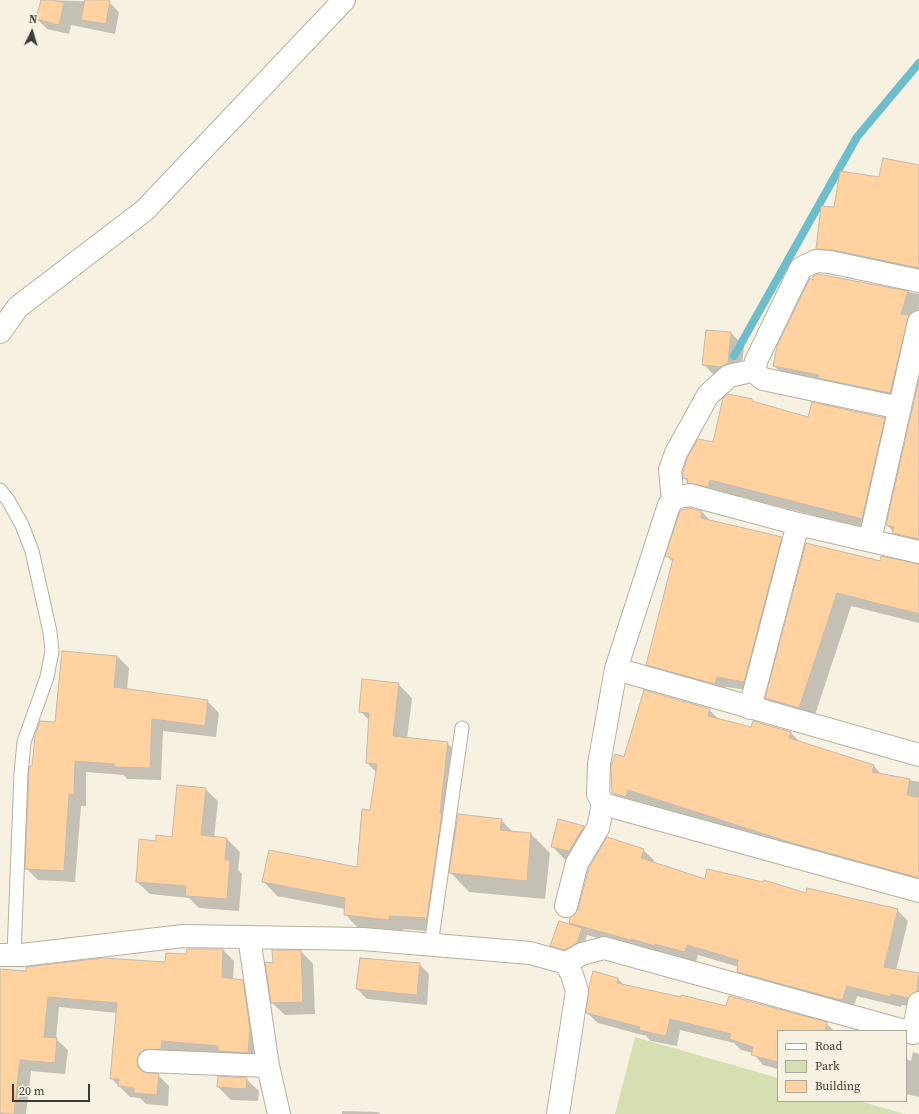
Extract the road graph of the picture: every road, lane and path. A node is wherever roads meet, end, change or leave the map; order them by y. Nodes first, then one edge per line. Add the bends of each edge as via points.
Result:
1 (344, 0) edge
2 (919, 281) edge
3 (919, 322) edge
4 (0, 332) edge
5 (755, 370) junction
6 (900, 408) junction
7 (0, 490) edge
8 (673, 500) junction
9 (798, 524) junction
10 (870, 540) junction
11 (919, 552) edge
12 (616, 669) junction
13 (750, 708) junction
14 (462, 728) dead end
15 (919, 755) edge
16 (603, 804) junction
17 (919, 892) edge
18 (566, 906) dead end
19 (249, 937) junction
20 (431, 945) junction
21 (7, 955) edge
22 (566, 963) junction
23 (919, 1003) edge
24 (900, 1030) edge
25 (911, 1033) edge
26 (149, 1061) dead end
27 (268, 1066) junction
28 (279, 1114) edge
29 (558, 1114) edge

1 - 4 street via 145,210 18,307
2 - 5 street via 830,262 816,261 801,268 758,354
3 - 6 street
5 - 6 street via 763,379
5 - 8 street via 728,376 708,395 676,453 670,470
6 - 10 street
7 - 21 lane via 22,525 32,551 52,651 47,676 24,742
8 - 9 street via 690,495
8 - 12 street
9 - 10 street
9 - 13 street
10 - 11 street
12 - 13 street
12 - 16 street via 599,764 598,794
13 - 15 street
14 - 20 lane
16 - 17 street
16 - 18 street via 598,828 578,863
19 - 20 street via 363,939
19 - 21 street via 183,936
19 - 27 street
20 - 22 street via 530,953
22 - 24 street via 587,952 604,948
22 - 29 street via 577,991
23 - 25 street
26 - 27 street
27 - 28 street

